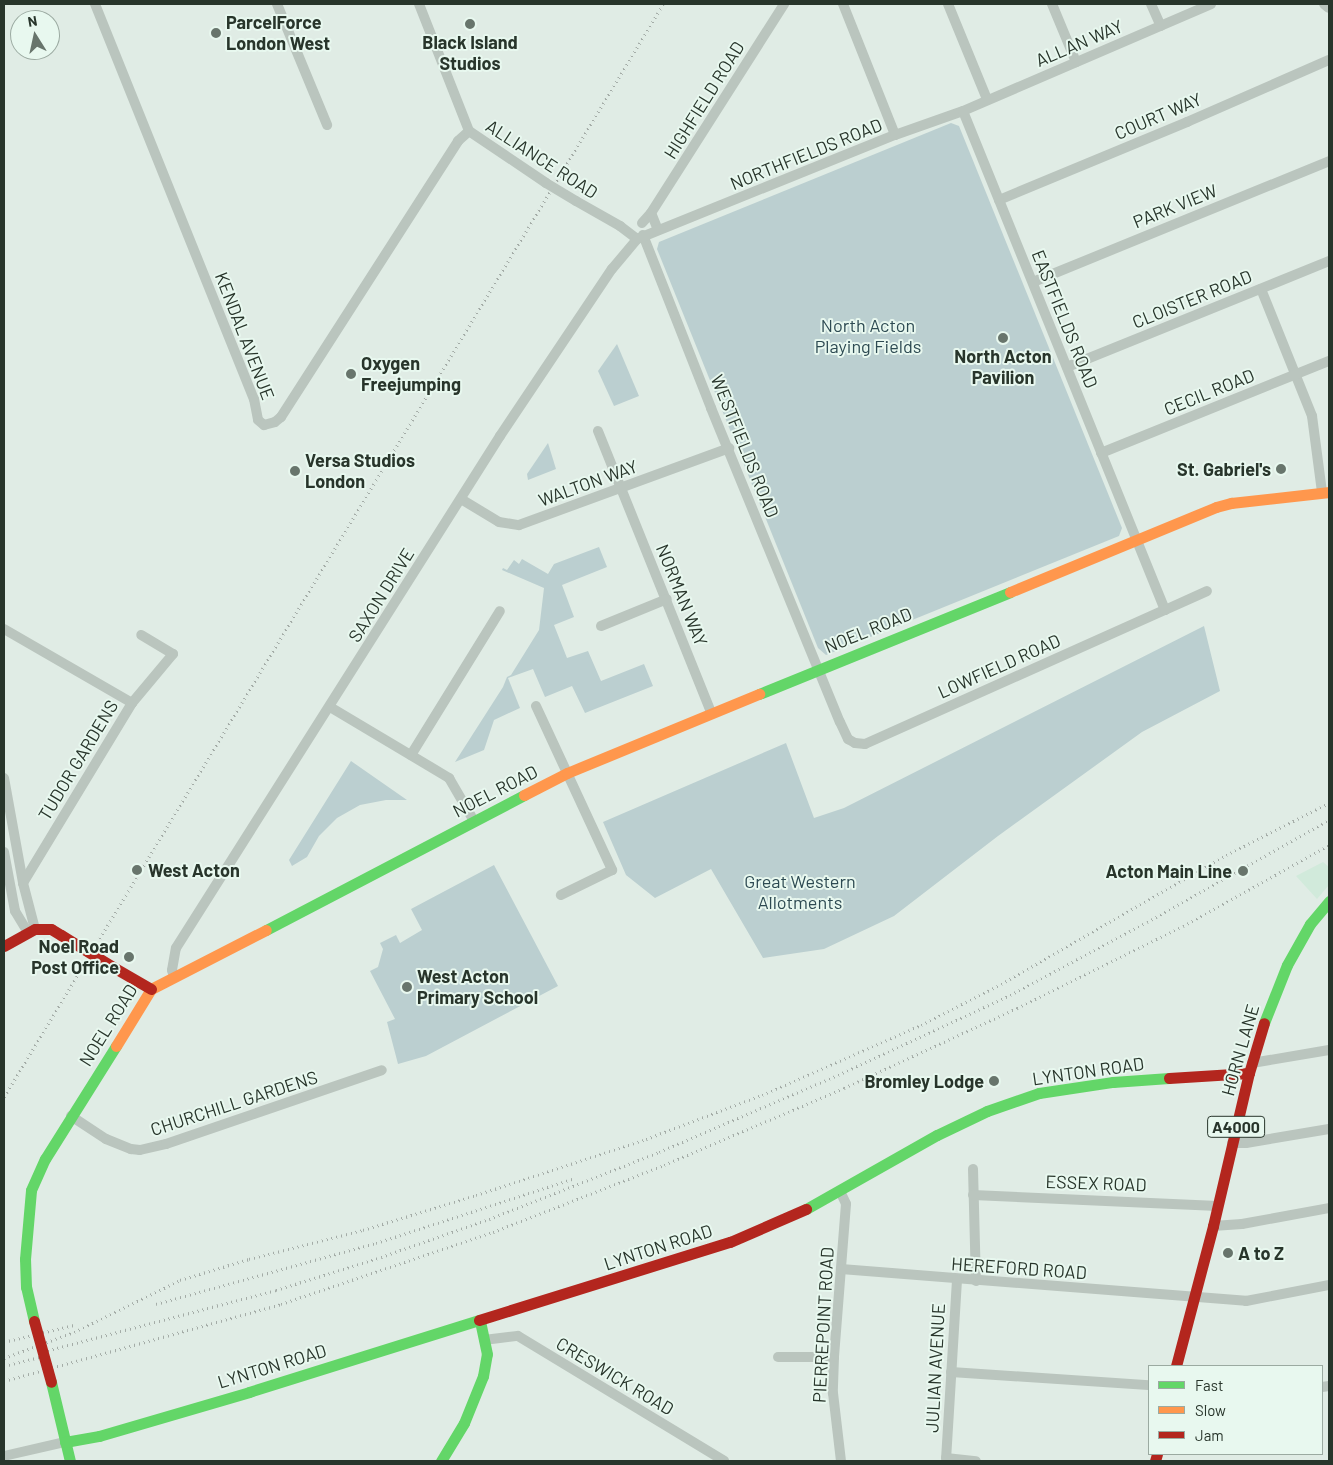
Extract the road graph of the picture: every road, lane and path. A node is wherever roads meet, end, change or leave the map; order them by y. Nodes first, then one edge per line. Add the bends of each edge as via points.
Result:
1 (95, 4) edge
2 (277, 4) edge
3 (419, 4) edge
4 (784, 4) edge
5 (843, 4) edge
6 (948, 4) edge
7 (1052, 4) edge
8 (1151, 4) edge
9 (1212, 4) edge
10 (1324, 4) edge
11 (1329, 8) edge
12 (1161, 26) junction
13 (1329, 60) edge
14 (1076, 62) junction
15 (987, 99) junction
16 (962, 111) junction
17 (327, 126) dead end
18 (469, 131) junction
19 (895, 135) junction
20 (1329, 161) edge
21 (999, 200) junction
22 (651, 213) junction
23 (642, 224) dead end
24 (658, 230) junction
25 (640, 237) junction
26 (1329, 261) edge
27 (1032, 282) junction
28 (1261, 289) junction
29 (1329, 361) edge
30 (1067, 367) junction
31 (1296, 374) junction
32 (598, 431) dead end
33 (729, 448) junction
34 (1101, 453) junction
35 (621, 488) junction
36 (1326, 492) edge
37 (462, 499) junction
38 (1136, 541) junction
39 (1207, 591) dead end
40 (666, 600) junction
41 (1165, 610) junction
42 (500, 611) dead end
43 (601, 626) dead end
44 (4, 629) edge
45 (142, 635) dead end
46 (819, 669) junction
47 (132, 703) junction
48 (536, 706) dead end
49 (330, 707) junction
50 (712, 714) junction
51 (411, 755) junction
52 (567, 773) junction
53 (4, 778) edge
54 (474, 821) junction
55 (4, 852) edge
56 (23, 883) junction
57 (560, 895) dead end
58 (1329, 901) edge
59 (32, 931) junction
60 (4, 946) edge
61 (174, 978) junction
62 (151, 989) junction
63 (1329, 1050) edge
64 (1250, 1068) junction
65 (382, 1070) dead end
66 (72, 1116) junction
67 (1329, 1129) edge
68 (1232, 1143) junction
69 (973, 1169) dead end
70 (840, 1191) junction
71 (974, 1195) junction
72 (1218, 1206) junction
73 (1329, 1208) edge
74 (1213, 1226) junction
75 (841, 1269) junction
76 (957, 1280) junction
77 (976, 1281) junction
78 (1329, 1284) edge
79 (1194, 1297) junction
80 (480, 1321) junction
81 (484, 1340) junction
82 (778, 1357) dead end
83 (834, 1358) junction
84 (1176, 1365) edge
85 (951, 1372) junction
86 (1148, 1385) edge
87 (65, 1442) junction
88 (4, 1456) edge
89 (70, 1461) edge
90 (441, 1461) edge
91 (724, 1461) edge
92 (841, 1461) edge
93 (976, 1461) edge

1 - 18 street, KENDAL AVENUE via 254,399 258,420 264,424 281,417 458,141
2 - 17 street
3 - 18 street, ALLIANCE ROAD
4 - 22 street, HIGHFIELD ROAD
5 - 19 street
6 - 15 street
7 - 14 street
8 - 12 street
9 - 12 street, ALLAN WAY
10 - 11 street
12 - 14 street, ALLAN WAY
13 - 21 street, COURT WAY
14 - 15 street, ALLAN WAY
15 - 16 street, NORTHFIELDS ROAD
16 - 19 street, NORTHFIELDS ROAD
16 - 21 street, EASTFIELDS ROAD
18 - 25 street, ALLIANCE ROAD, bridge via 576,201
19 - 24 street, NORTHFIELDS ROAD
20 - 27 street, PARK VIEW
21 - 27 street, EASTFIELDS ROAD
22 - 23 street, HIGHFIELD ROAD
22 - 24 street
24 - 25 street, NORTHFIELDS ROAD
25 - 33 street, WESTFIELDS ROAD
25 - 37 street, SAXON DRIVE via 612,269 500,436
26 - 28 street, CLOISTER ROAD
27 - 30 street, EASTFIELDS ROAD
28 - 30 street, CLOISTER ROAD
28 - 31 street
29 - 31 street, CECIL ROAD
30 - 34 street, EASTFIELDS ROAD
31 - 34 street, CECIL ROAD
31 - 36 street via 1312,416
32 - 35 street, NORMAN WAY
33 - 35 street, WALTON WAY
33 - 46 street, WESTFIELDS ROAD
34 - 38 street, EASTFIELDS ROAD
35 - 37 street, WALTON WAY via 514,526 499,522
35 - 40 street, NORMAN WAY
36 - 38 street, NOEL ROAD via 1231,503
37 - 49 street, SAXON DRIVE
38 - 41 street
38 - 46 street, NOEL ROAD
39 - 41 street
40 - 43 street
40 - 50 street, NORMAN WAY
41 - 46 street, LOWFIELD ROAD via 865,744 848,739
42 - 51 street
44 - 47 street, TUDOR GARDENS
45 - 47 street via 173,654
46 - 50 street, NOEL ROAD
47 - 56 street, TUDOR GARDENS
48 - 52 street
49 - 51 street
49 - 61 street, SAXON DRIVE via 176,948 172,970
50 - 52 street, NOEL ROAD
51 - 54 street via 450,778
52 - 54 street, NOEL ROAD
52 - 57 street via 612,870
53 - 56 street
54 - 61 street, NOEL ROAD
55 - 59 street via 15,911
56 - 59 street
58 - 64 street, HORN LANE / A4000 via 1310,924 1287,965 1267,1013
59 - 60 street
59 - 62 street, bridge via 51,929
61 - 62 street, NOEL ROAD
62 - 66 street, NOEL ROAD
63 - 64 street
64 - 68 street, HORN LANE / A4000
64 - 70 street, LYNTON ROAD via 1039,1092 987,1110 937,1134
65 - 66 street, CHURCHILL GARDENS via 140,1150 106,1139
66 - 87 street, NOEL ROAD, bridge via 45,1158 32,1190 25,1259 26,1287
67 - 68 street
68 - 72 street, HORN LANE / A4000
69 - 71 street
70 - 75 street, PIERREPOINT ROAD via 846,1204
70 - 80 street, LYNTON ROAD via 730,1242
71 - 72 street, ESSEX ROAD
71 - 77 street
72 - 74 street, HORN LANE / A4000
73 - 74 street
74 - 79 street, HORN LANE / A4000
75 - 76 street, HEREFORD ROAD
75 - 83 street, PIERREPOINT ROAD
76 - 77 street, HEREFORD ROAD
76 - 85 street, JULIAN AVENUE
77 - 79 street, HEREFORD ROAD
78 - 79 street, HEREFORD ROAD via 1246,1301
79 - 84 street, HORN LANE / A4000
80 - 81 street
80 - 87 street, LYNTON ROAD via 118,1430
81 - 90 street via 487,1354 479,1387 464,1423
81 - 91 street, CRESWICK ROAD via 518,1336
82 - 83 street
83 - 92 street, PIERREPOINT ROAD via 833,1393
85 - 86 street
85 - 93 street, JULIAN AVENUE via 946,1458
87 - 88 street
87 - 89 street, NOEL ROAD

